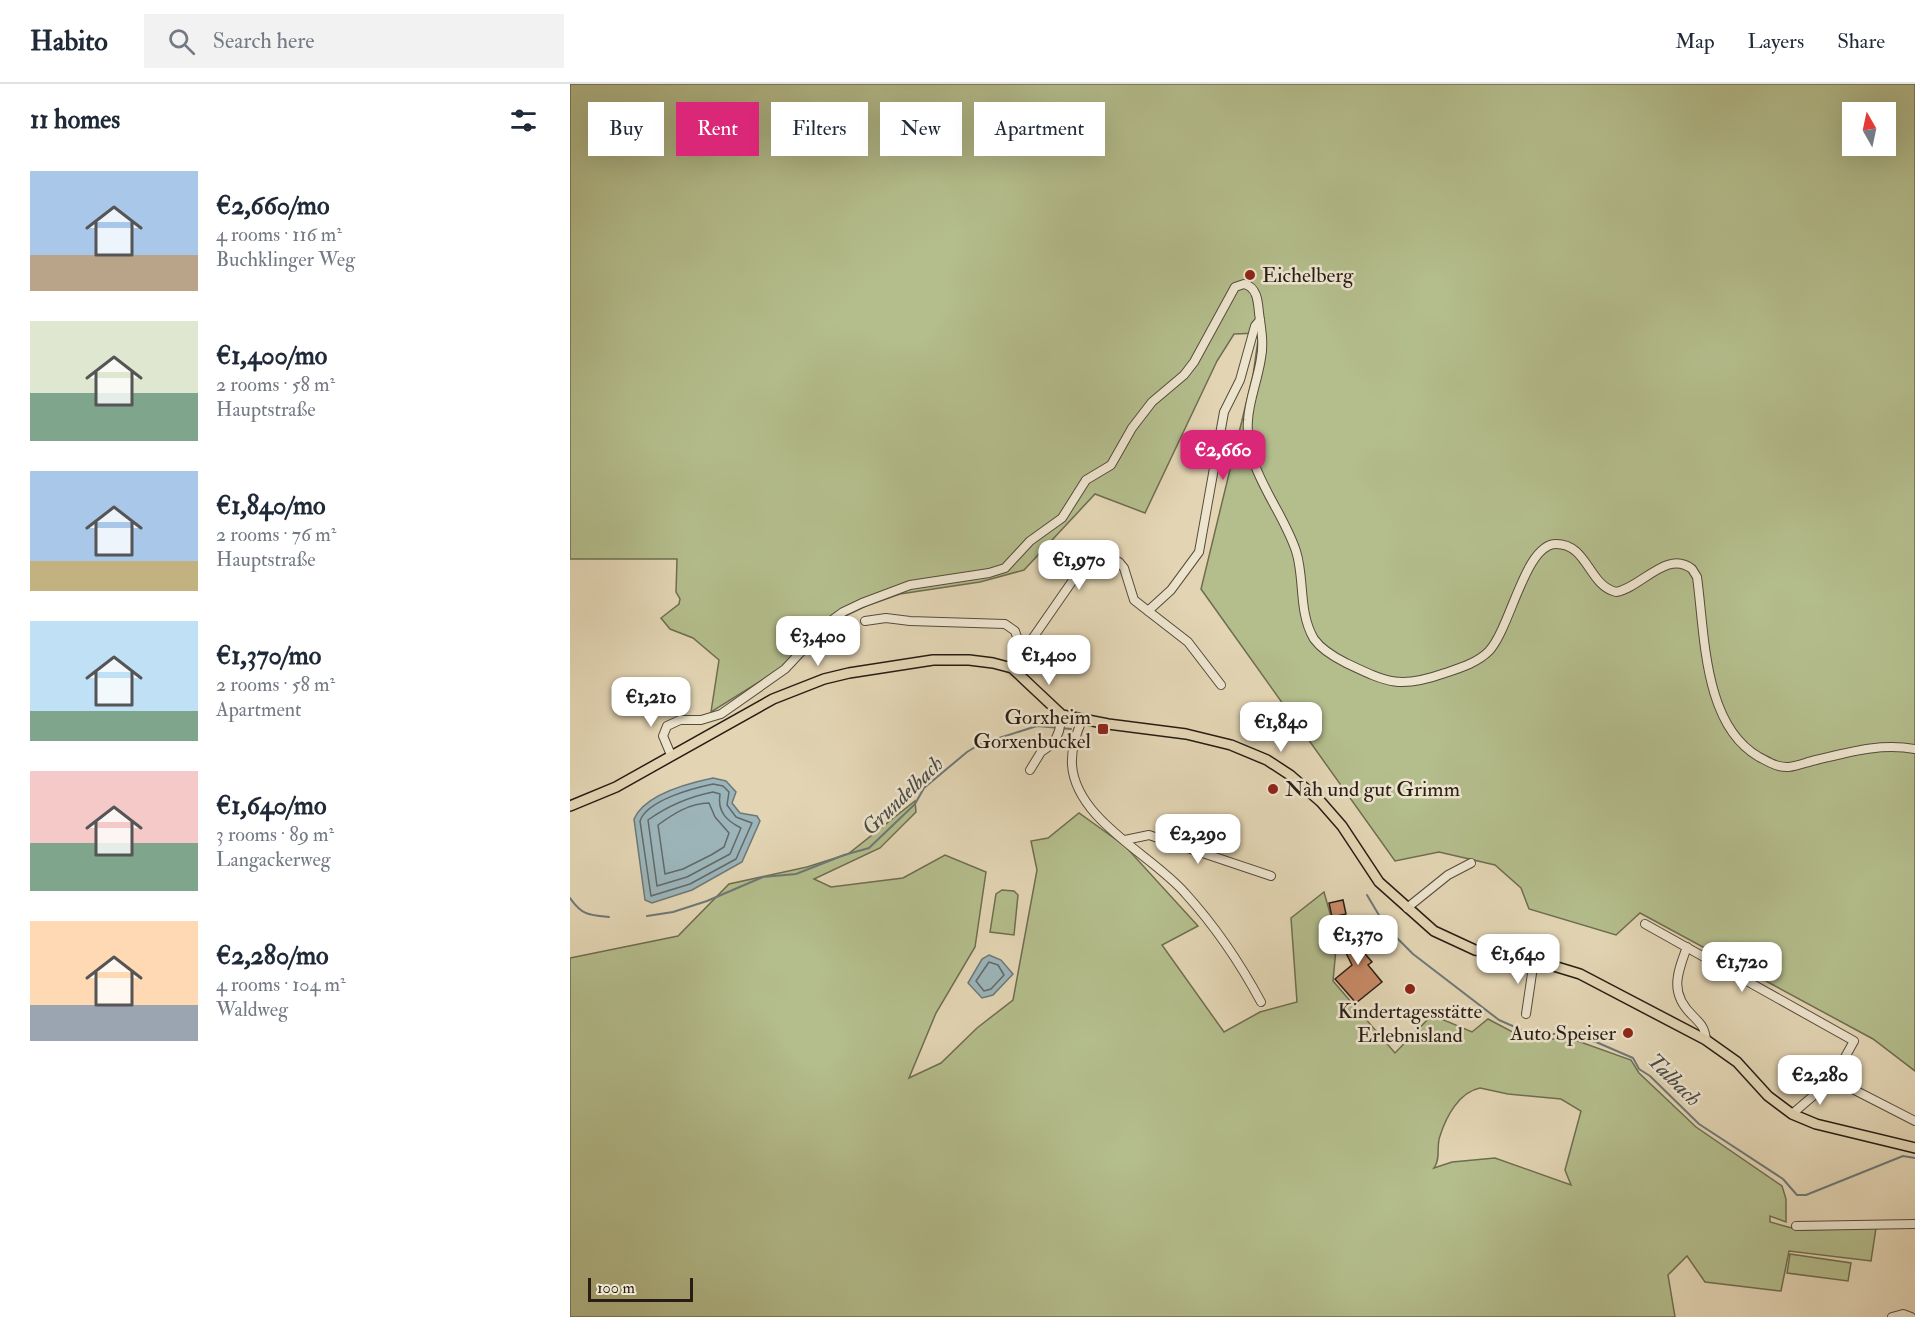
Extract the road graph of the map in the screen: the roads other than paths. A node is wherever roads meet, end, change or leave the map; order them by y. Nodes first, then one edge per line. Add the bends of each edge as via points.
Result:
1 (1260, 320) junction
2 (1148, 611) junction
3 (865, 621) dead end
4 (1022, 652) junction
5 (1012, 669) junction
6 (1221, 685) dead end
7 (1082, 720) junction
8 (1061, 723) junction
9 (1915, 749) edge
10 (671, 755) junction
11 (1030, 770) dead end
12 (570, 806) edge
13 (1125, 840) junction
14 (1472, 863) dead end
15 (1271, 876) dead end
16 (1407, 909) junction
17 (1645, 924) dead end
18 (1687, 947) junction
19 (1534, 960) junction
20 (1261, 1002) dead end
21 (1526, 1014) dead end
22 (1706, 1040) junction
23 (1833, 1079) junction
24 (1792, 1114) junction
25 (1915, 1120) edge
26 (1915, 1148) edge
27 (1915, 1224) edge
28 (1796, 1226) dead end
29 (1892, 1317) edge
30 (1911, 1317) edge

1 - 2 street via 1240,380 1224,412 1199,552 1171,590
1 - 9 street via 1262,357 1248,418 1250,450 1296,552 1309,627 1324,650 1388,681 1416,683 1479,660 1489,651 1500,637 1533,558 1547,546 1567,545 1576,550 1602,585 1616,592 1630,589 1668,564 1678,563 1692,569 1697,578 1707,663 1721,713 1752,752 1770,763 1789,767 1868,747
1 - 10 street via 1252,288 1244,284 1235,287 1194,362 1147,408 1111,465 1086,480 1062,518 1030,541 1005,567 910,585 843,612 785,669 721,714 705,720 675,721 667,726 663,736
2 - 4 street via 1132,598 1122,564 1113,558 1099,559 1070,581
2 - 6 street via 1188,642
3 - 4 street via 886,618 1005,624 1015,631
4 - 5 street
5 - 8 main road
5 - 10 main road via 958,659 849,673 773,699
7 - 8 main road
7 - 13 street via 1072,753 1074,779 1096,815
7 - 16 main road via 1186,734 1231,745 1267,760 1321,802 1379,882
8 - 11 street via 1054,743 1041,752
10 - 12 main road via 616,787
13 - 15 street via 1149,835
13 - 20 street via 1184,891 1240,963
14 - 16 street via 1448,875
16 - 19 main road via 1455,943
17 - 18 street
18 - 22 street via 1677,971 1677,984 1684,1006 1704,1027
18 - 23 street via 1854,1041
19 - 21 street
19 - 22 main road via 1580,974
22 - 24 main road via 1737,1062 1768,1096
23 - 24 street
23 - 25 street
24 - 26 main road via 1816,1124
27 - 28 street
29 - 30 street

